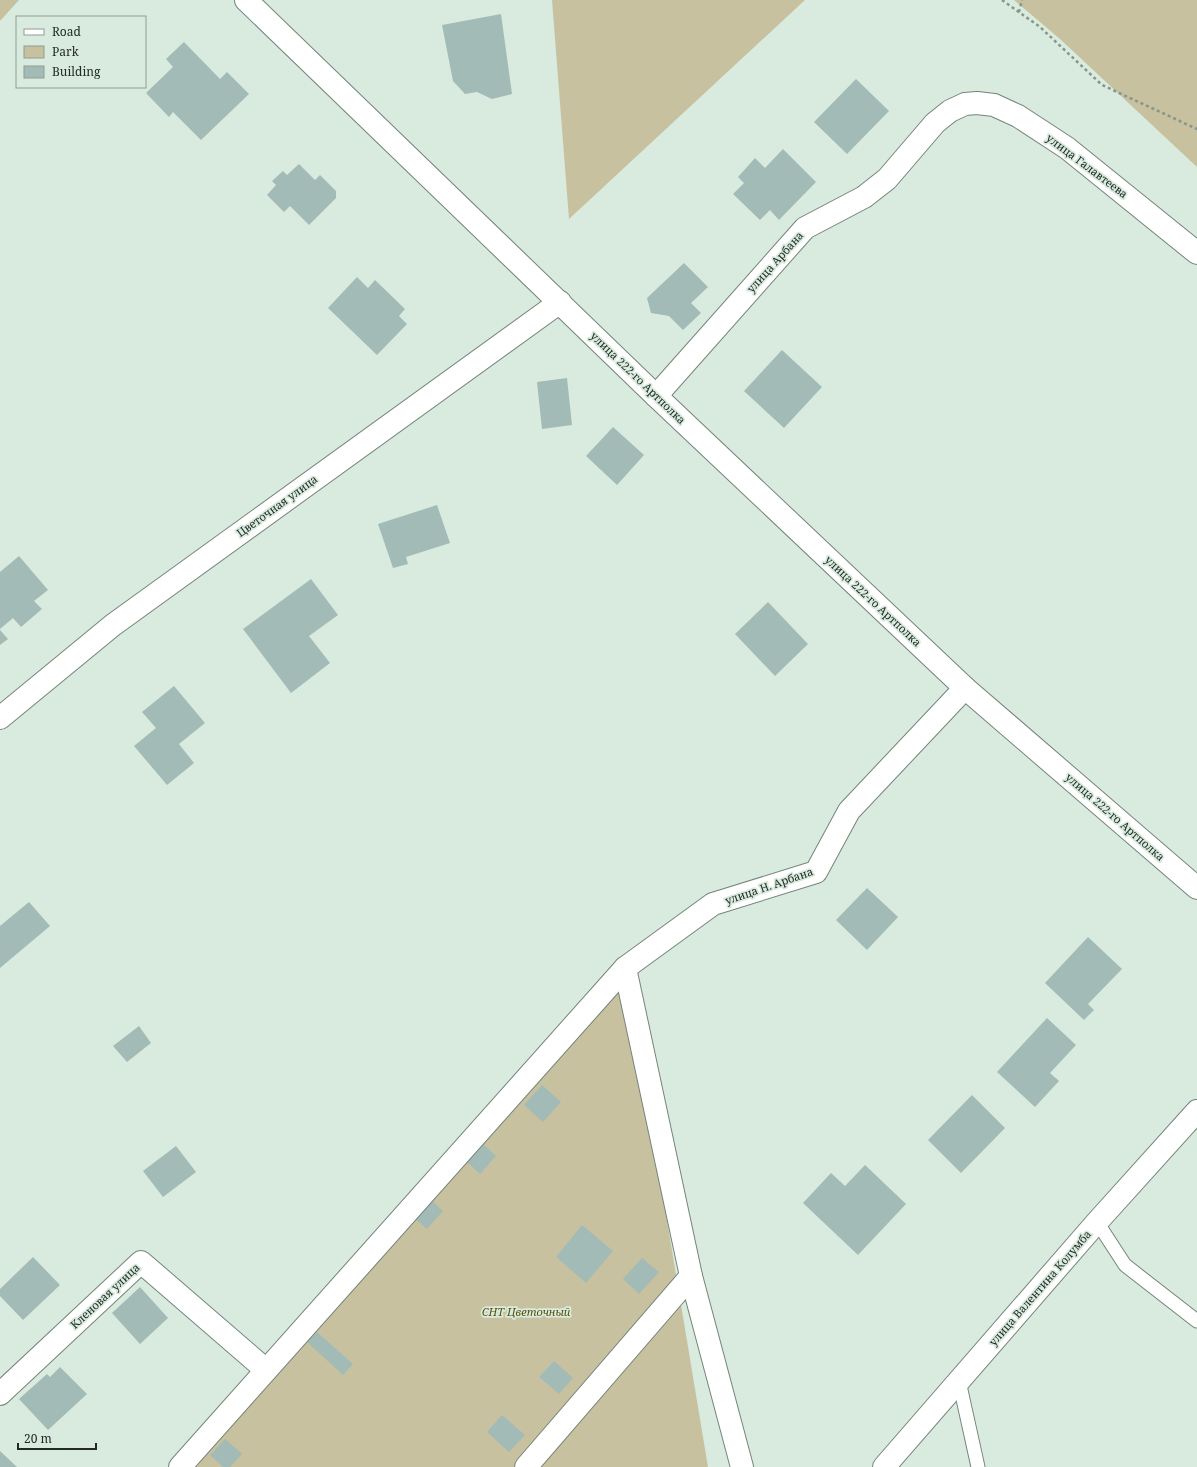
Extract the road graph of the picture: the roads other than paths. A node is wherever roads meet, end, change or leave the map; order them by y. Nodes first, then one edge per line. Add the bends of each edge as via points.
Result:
1 (246, 0) edge
2 (965, 104) joint
3 (1197, 253) edge
4 (560, 302) junction
5 (656, 396) junction
6 (965, 688) junction
7 (0, 718) edge
8 (1197, 888) edge
9 (626, 968) junction
10 (1197, 1111) edge
11 (1097, 1222) junction
12 (691, 1276) junction
13 (1197, 1321) edge
14 (266, 1370) junction
15 (959, 1381) junction
16 (0, 1394) edge
17 (180, 1467) edge
18 (526, 1467) edge
19 (742, 1467) edge
20 (884, 1467) edge
21 (978, 1467) edge

1 - 4 street, улица 222-го Артполка
2 - 3 street, улица Галавтеева via 994,105 1018,116 1067,148
2 - 5 street, улица Арбана via 950,111 935,123 887,179 864,197 805,228
4 - 5 street, улица 222-го Артполка
4 - 7 street, Цветочная улица via 113,625
5 - 6 street, улица 222-го Артполка
6 - 8 street, улица 222-го Артполка
6 - 9 street, улица Н. Арбана via 848,811 816,872 713,904
9 - 12 street
9 - 14 street, улица Н. Арбана
10 - 11 street, улица Валентина Колумба
11 - 13 lane via 1125,1265
11 - 15 street, улица Валентина Колумба
12 - 18 street
12 - 19 street
14 - 16 street, Кленовая улица via 141,1262
14 - 17 street, улица Н. Арбана
15 - 20 street, улица Валентина Колумба
15 - 21 lane

